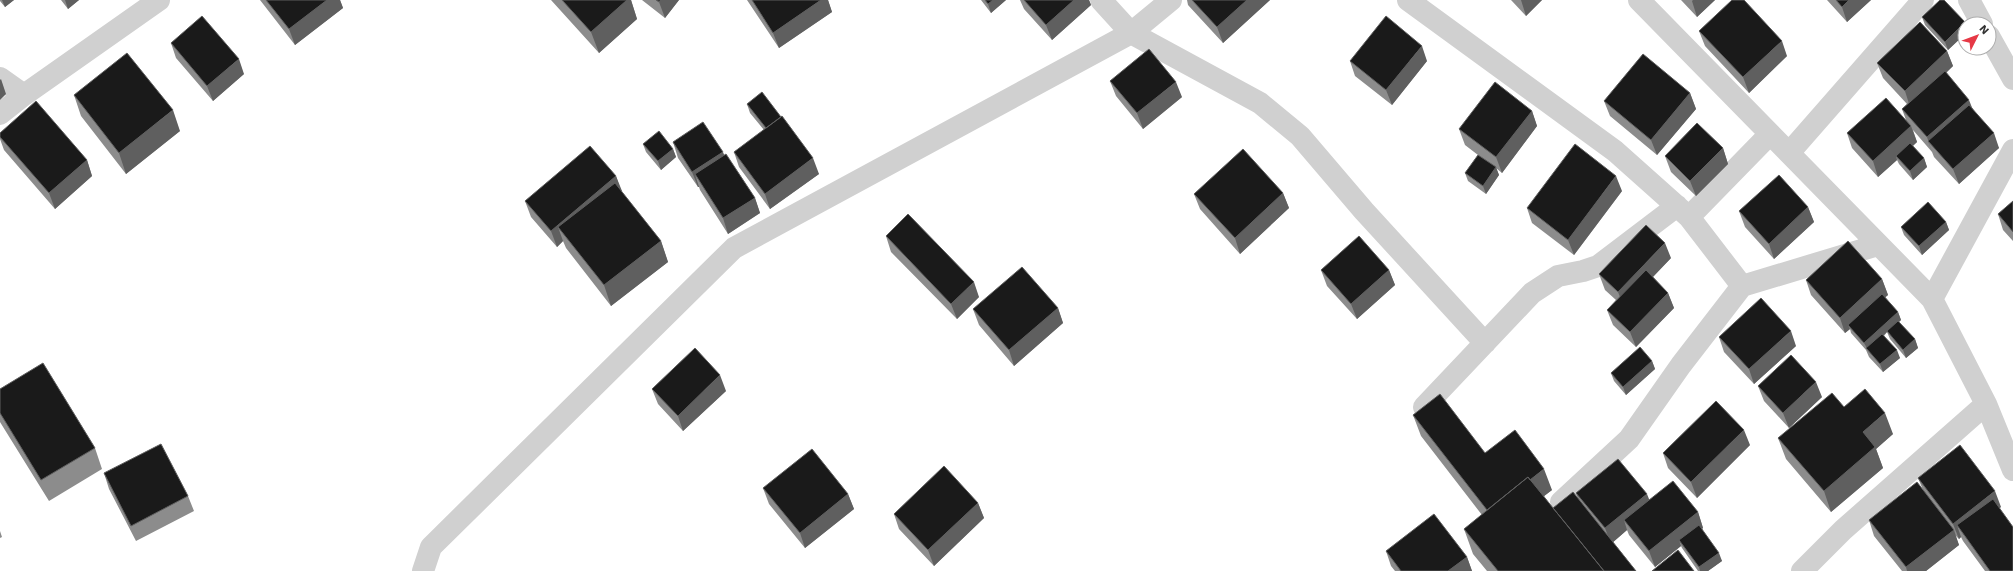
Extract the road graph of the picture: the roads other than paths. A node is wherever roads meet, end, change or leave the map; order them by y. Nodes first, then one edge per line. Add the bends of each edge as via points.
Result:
1 (159, 0) edge
2 (1101, 0) edge
3 (1171, 0) edge
4 (1408, 0) edge
5 (1639, 0) edge
6 (1923, 0) edge
7 (1969, 0) edge
8 (1978, 16) edge
9 (1131, 33) junction
10 (1997, 50) edge
11 (0, 78) edge
12 (2013, 79) edge
13 (24, 95) junction
14 (0, 114) edge
15 (1770, 134) junction
16 (2013, 150) edge
17 (1789, 153) junction
18 (1683, 212) junction
19 (1878, 245) junction
20 (1742, 286) junction
21 (1932, 299) junction
22 (1485, 343) junction
23 (1986, 404) junction
24 (1424, 407) edge
25 (2013, 470) edge
26 (1561, 502) edge
27 (423, 571) edge
28 (1802, 571) edge

1 - 13 street
2 - 9 street
3 - 9 street
4 - 18 street via 1615,151
5 - 15 street
6 - 17 street
7 - 8 street
9 - 22 street via 1260,103 1300,136 1364,211
9 - 27 street via 734,248 430,547
10 - 12 street
11 - 13 street
13 - 14 street
15 - 17 street
15 - 18 street
16 - 21 street
17 - 19 street
18 - 20 street
18 - 22 street via 1598,266 1558,276 1532,293
19 - 20 street
19 - 21 street
20 - 26 street via 1681,365 1629,440
21 - 23 street
22 - 24 street
23 - 25 street
23 - 28 street via 1843,530

